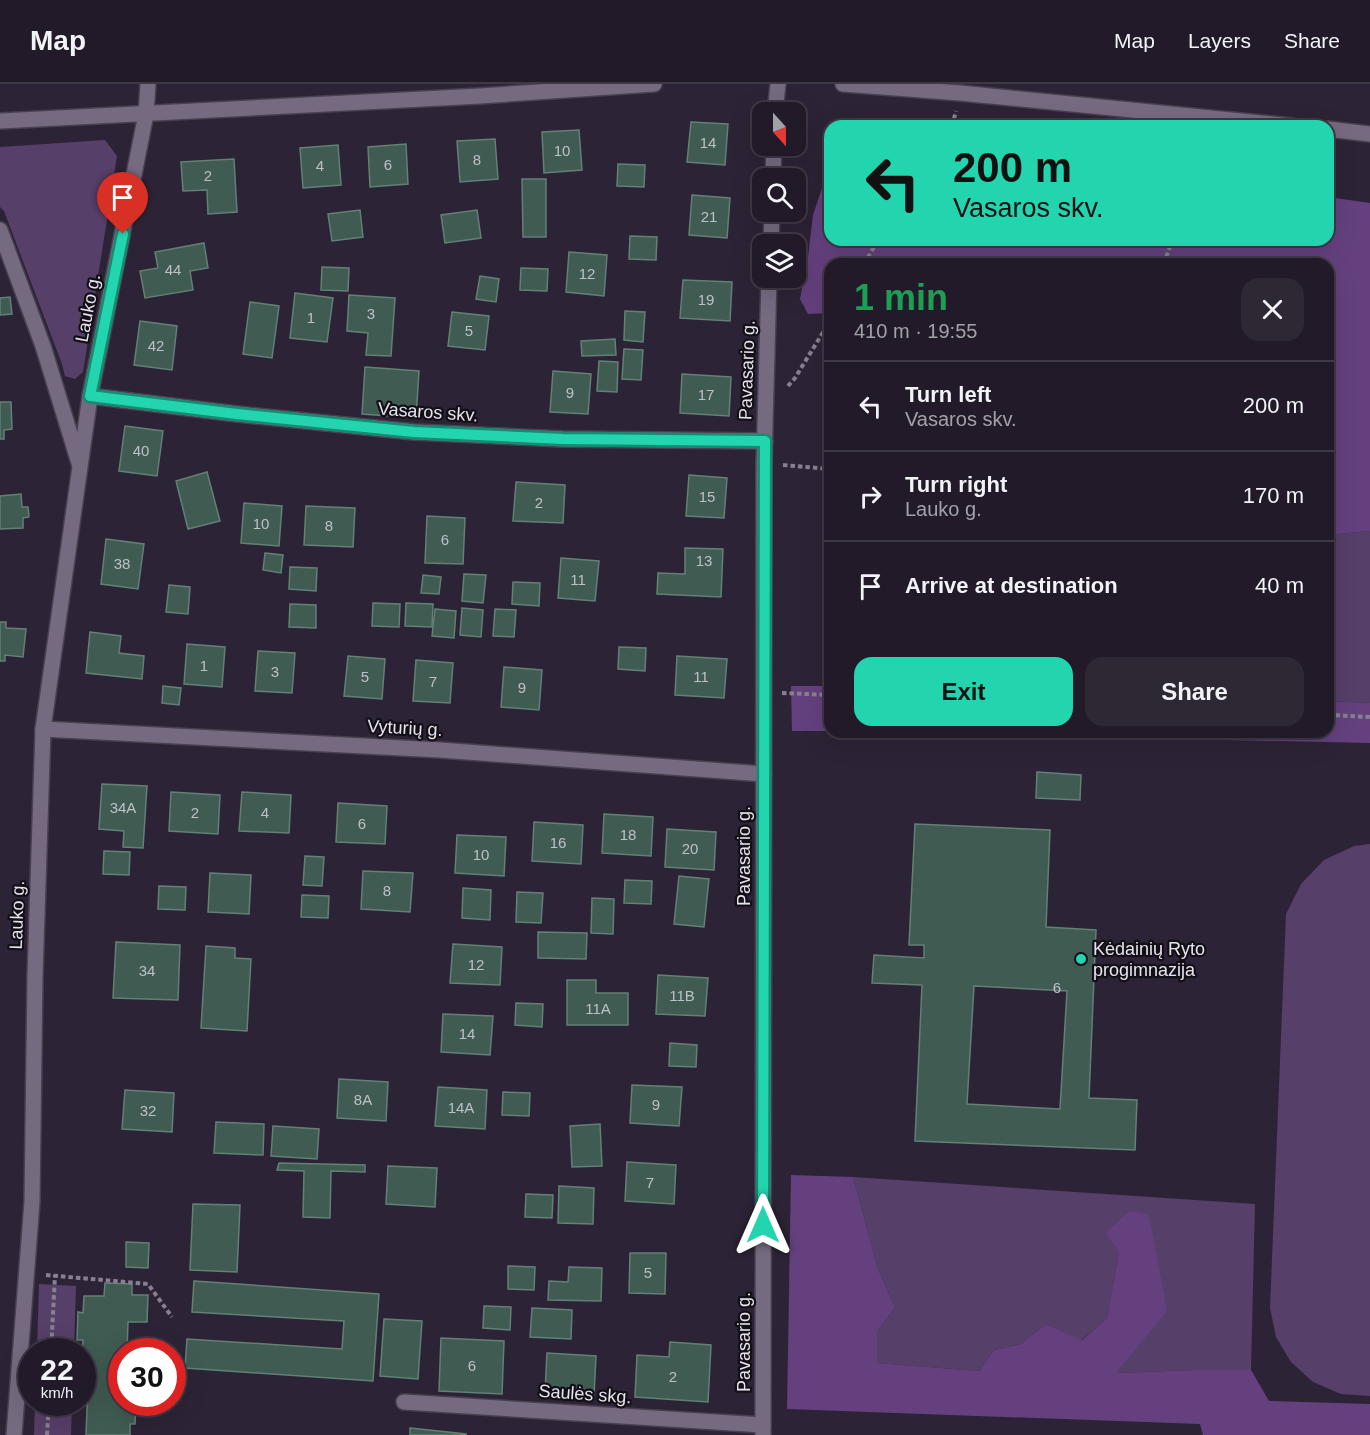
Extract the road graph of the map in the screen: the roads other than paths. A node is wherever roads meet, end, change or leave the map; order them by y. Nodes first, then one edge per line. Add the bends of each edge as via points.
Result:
1 (147, 84) edge
2 (654, 84) edge
3 (778, 84) edge
4 (843, 84) edge
5 (479, 90) edge
6 (776, 102) edge
7 (146, 114) junction
8 (1233, 120) edge
9 (0, 121) edge
10 (1334, 130) edge
11 (1370, 134) edge
12 (0, 230) edge
13 (769, 288) edge
14 (90, 396) junction
15 (765, 441) junction
16 (81, 470) junction
17 (43, 729) junction
18 (764, 774) junction
19 (404, 1402) dead end
20 (9, 1425) edge
21 (763, 1430) edge

1 - 7 street, Lauko g.
2 - 5 street
3 - 6 street
4 - 8 street
5 - 7 street
7 - 9 street
7 - 14 street, Lauko g.
10 - 11 street
12 - 16 street, Lauko g. via 43,346
13 - 15 street, Pavasario g.
14 - 15 street, Vasaros skv. via 414,432 563,439
14 - 16 street, Lauko g.
15 - 18 street, Pavasario g.
16 - 17 street, Lauko g.
17 - 18 street, Vyturių g. via 440,750
17 - 20 street, Lauko g. via 32,1202
18 - 21 street, Pavasario g.
19 - 21 street, Saulės skg.

